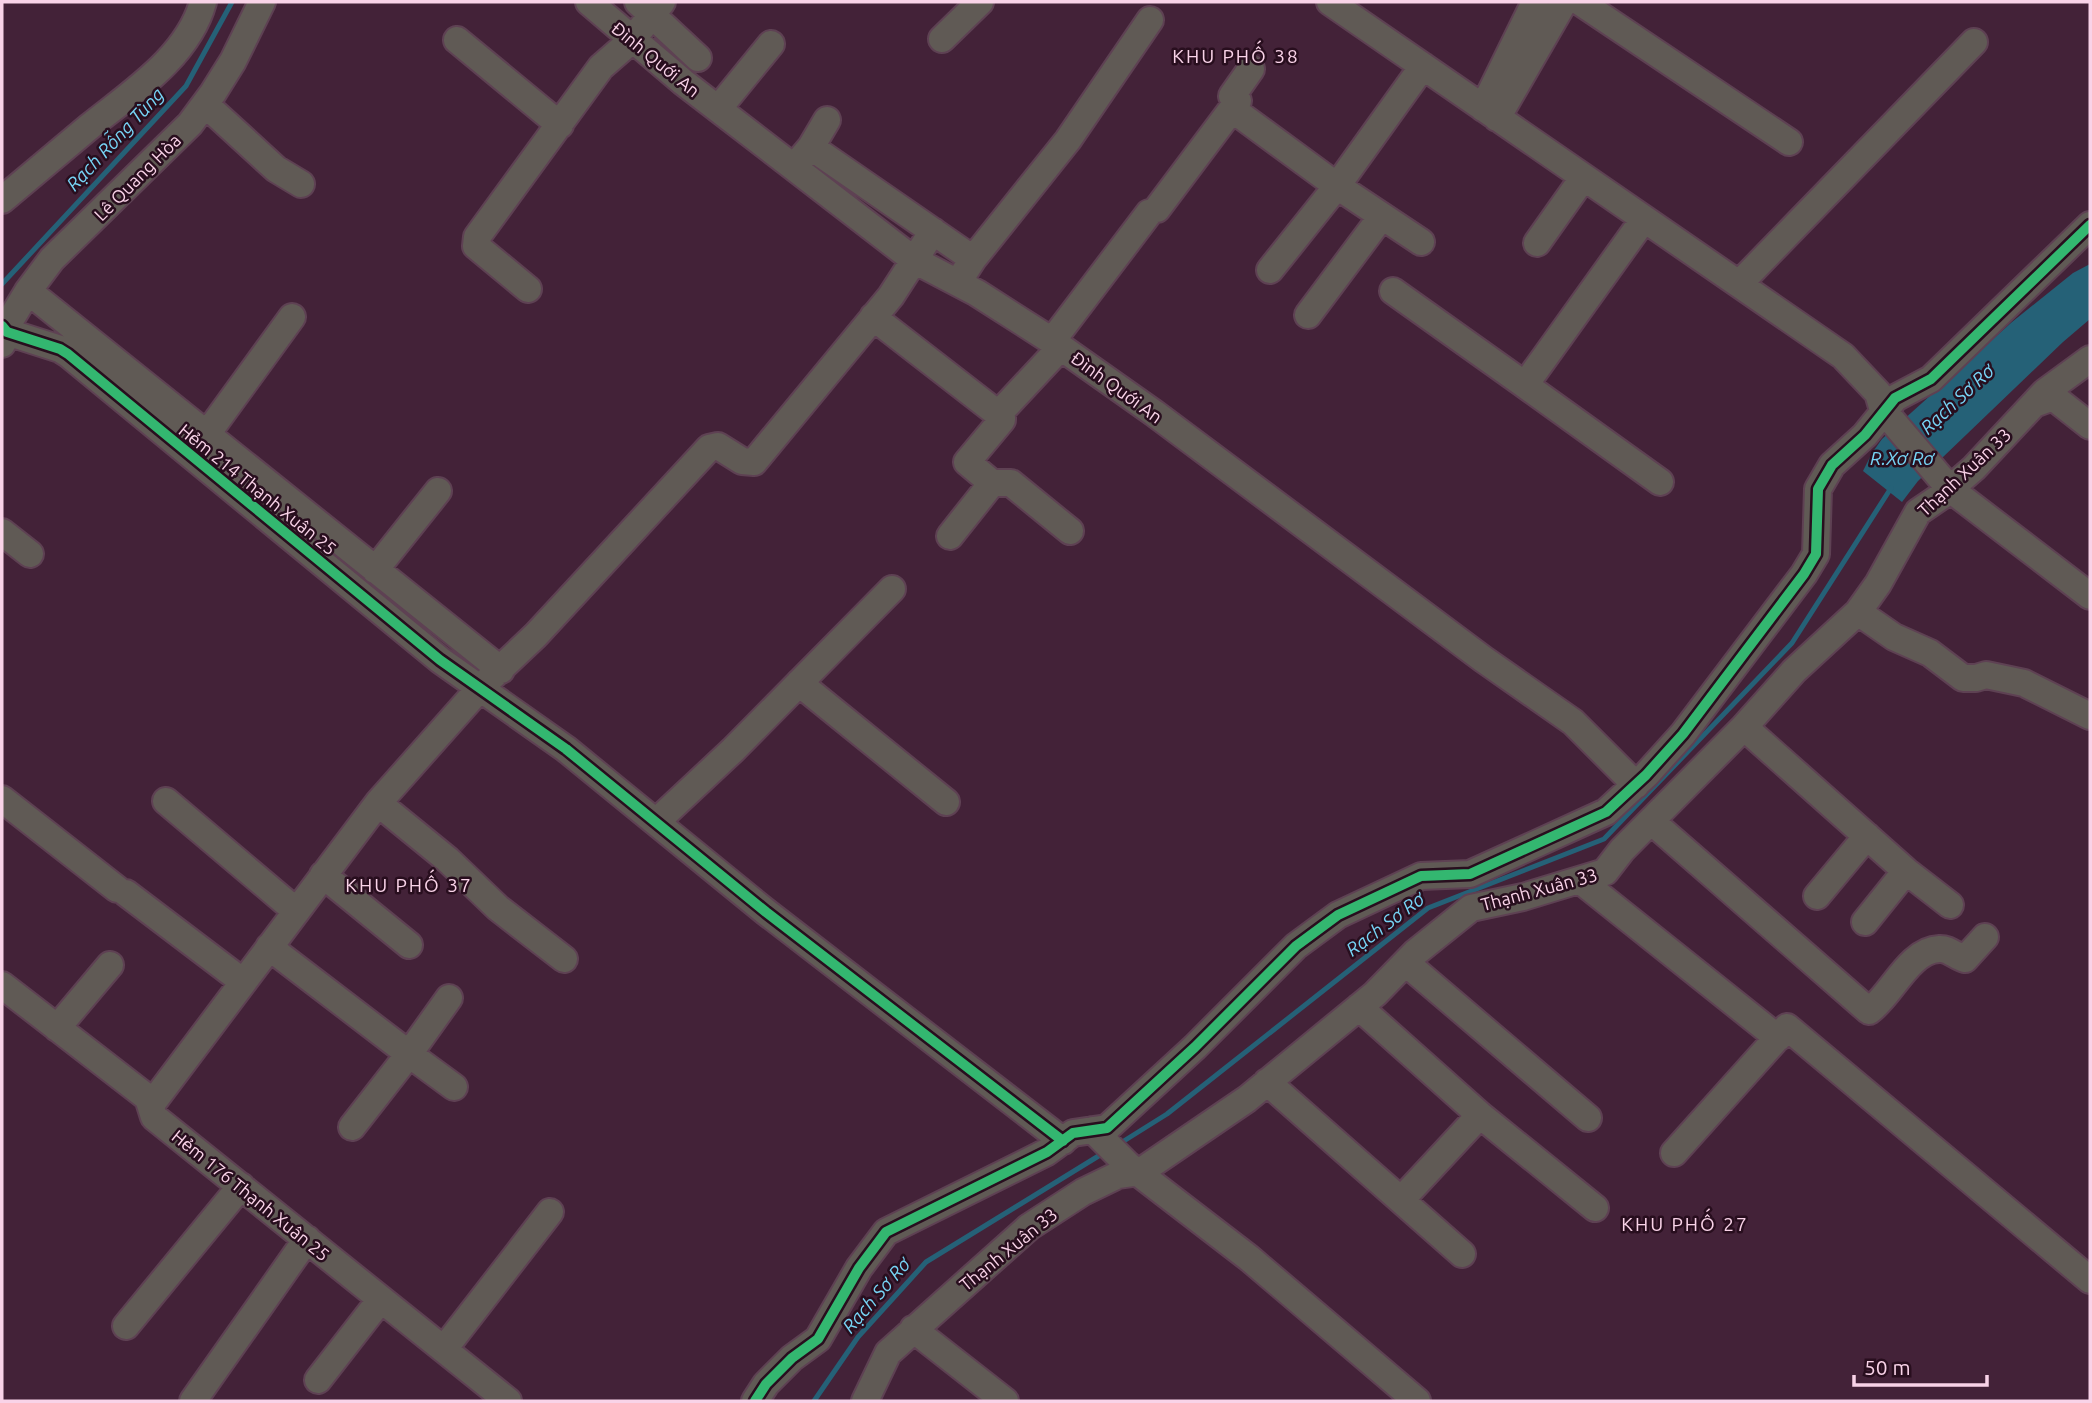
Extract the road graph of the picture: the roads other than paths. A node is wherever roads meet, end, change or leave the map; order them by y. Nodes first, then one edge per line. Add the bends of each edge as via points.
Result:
1 (203, 2) edge
2 (262, 2) edge
3 (589, 2) edge
4 (980, 2) edge
5 (1330, 2) edge
6 (1535, 2) edge
7 (1564, 2) edge
8 (1580, 2) edge
9 (650, 6) edge
10 (1357, 9) edge
11 (1150, 20) dead end
12 (953, 21) edge
13 (457, 40) dead end
14 (632, 40) junction
15 (1974, 42) dead end
16 (771, 44) dead end
17 (698, 58) dead end
18 (1423, 66) junction
19 (1251, 69) dead end
20 (205, 104) junction
21 (718, 109) junction
22 (1232, 109) junction
23 (1490, 113) junction
24 (827, 120) dead end
25 (560, 125) junction
26 (1789, 142) dead end
27 (803, 157) junction
28 (1583, 178) junction
29 (301, 184) dead end
30 (1336, 186) junction
31 (2, 200) edge
32 (1382, 216) junction
33 (1644, 219) junction
34 (2090, 225) edge
35 (933, 232) junction
36 (1422, 242) dead end
37 (1537, 243) dead end
38 (973, 259) junction
39 (914, 260) junction
40 (1270, 270) dead end
41 (957, 283) junction
42 (1739, 284) junction
43 (528, 289) dead end
44 (28, 291) junction
45 (1393, 291) dead end
46 (1308, 315) dead end
47 (292, 317) dead end
48 (873, 317) junction
49 (5, 330) edge
50 (1056, 344) junction
51 (2090, 359) edge
52 (1525, 385) junction
53 (2034, 404) junction
54 (1005, 407) dead end
55 (1888, 415) junction
56 (2090, 426) edge
57 (207, 434) junction
58 (1660, 482) dead end
59 (1944, 482) junction
60 (992, 483) junction
61 (438, 491) dead end
62 (1070, 531) dead end
63 (2, 532) edge
64 (950, 536) dead end
65 (30, 554) dead end
66 (376, 570) junction
67 (892, 589) dead end
68 (2090, 596) edge
69 (1858, 612) junction
70 (500, 670) junction
71 (799, 683) junction
72 (480, 688) junction
73 (2090, 716) edge
74 (1744, 727) junction
75 (1636, 785) junction
76 (2, 799) edge
77 (166, 802) dead end
78 (946, 802) dead end
79 (378, 803) junction
80 (1651, 821) junction
81 (656, 822) junction
82 (1867, 835) junction
83 (1906, 871) junction
84 (323, 876) junction
85 (1580, 880) junction
86 (1817, 896) dead end
87 (1950, 905) dead end
88 (296, 911) junction
89 (1865, 922) dead end
90 (1985, 937) dead end
91 (409, 945) dead end
92 (269, 947) junction
93 (564, 959) dead end
94 (1406, 963) junction
95 (110, 965) dead end
96 (242, 981) junction
97 (2, 985) edge
98 (449, 998) dead end
99 (1359, 1007) junction
100 (57, 1028) junction
101 (1778, 1038) junction
102 (409, 1054) junction
103 (1267, 1082) junction
104 (454, 1087) dead end
105 (151, 1105) junction
106 (1480, 1115) junction
107 (1588, 1118) dead end
108 (352, 1127) dead end
109 (1096, 1135) junction
110 (1063, 1141) junction
111 (1674, 1153) dead end
112 (1134, 1169) junction
113 (242, 1186) junction
114 (1401, 1200) junction
115 (1595, 1208) dead end
116 (550, 1212) dead end
117 (307, 1239) junction
118 (1462, 1254) dead end
119 (2090, 1280) edge
120 (382, 1299) junction
121 (126, 1326) dead end
122 (914, 1329) junction
123 (444, 1349) junction
124 (318, 1380) dead end
125 (193, 1401) edge
126 (508, 1401) edge
127 (755, 1401) edge
128 (865, 1401) edge
129 (1005, 1401) edge
130 (1417, 1401) edge

1 - 31 street via 183,40 161,68
2 - 20 street, Lê Quang Hòa
3 - 14 street, Đình Quới An
4 - 12 street
5 - 10 street
6 - 23 street
7 - 23 street
8 - 26 street
9 - 14 street
9 - 17 street
10 - 18 street
11 - 38 street via 1068,140
13 - 25 street
14 - 21 street, Đình Quới An
14 - 25 street via 601,67
15 - 42 street
16 - 21 street
18 - 23 street
18 - 30 street
19 - 22 street via 1232,96 1238,101
20 - 29 street via 276,169
20 - 44 street, Lê Quang Hòa via 52,260
21 - 27 street, Đình Quới An
22 - 30 street
22 - 50 street
23 - 28 street
24 - 27 street
25 - 43 street via 476,241 476,246
27 - 35 street
27 - 39 street, Đình Quới An
28 - 33 street
28 - 37 street
30 - 32 street
30 - 40 street
32 - 36 street
32 - 46 street
33 - 42 street
33 - 52 street
34 - 55 street via 1931,379 1895,398
35 - 38 street
35 - 39 street
38 - 41 street
39 - 41 street, Đình Quới An
39 - 48 street
41 - 50 street, Đình Quới An
42 - 55 street via 1843,356 1878,393
44 - 49 street, Lê Quang Hòa
44 - 57 street
45 - 52 street
47 - 57 street
48 - 60 street via 1001,415 1002,420 967,462
48 - 70 street via 754,462 742,461 718,446 709,448
49 - 72 street, Hẻm 214 Thạnh Xuân 25 via 68,354
50 - 54 street
50 - 75 street, Đình Quới An via 1573,722
51 - 53 street, Thạnh Xuân 33
52 - 58 street
53 - 56 street via 2053,397
53 - 59 street, Thạnh Xuân 33 via 1974,468
55 - 59 street
55 - 75 street via 1832,465 1818,489 1815,554 1804,574 1683,734
57 - 66 street
59 - 68 street
59 - 69 street, Thạnh Xuân 33 via 1918,512
60 - 62 street via 1011,483
60 - 64 street
61 - 66 street
63 - 65 street
66 - 70 street
67 - 71 street
69 - 73 street via 1894,637 1930,653 1963,678 1986,675 2024,683
69 - 74 street, Thạnh Xuân 33 via 1794,671
70 - 72 street
71 - 78 street
71 - 81 street
72 - 79 street
72 - 81 street, Hẻm 214 Thạnh Xuân 25 via 566,748
74 - 80 street, Thạnh Xuân 33
74 - 82 street
75 - 109 street via 1606,812 1470,874 1421,876 1338,915 1296,946 1195,1047
76 - 96 street
77 - 88 street
79 - 84 street
79 - 93 street
80 - 85 street, Thạnh Xuân 33 via 1605,872
80 - 90 street via 1869,1011 1905,969 1927,952 1940,948 1965,959
81 - 110 street, Hẻm 214 Thạnh Xuân 25
82 - 83 street
82 - 86 street
83 - 87 street
83 - 89 street
84 - 88 street
84 - 91 street
85 - 94 street, Thạnh Xuân 33 via 1471,908
85 - 101 street
88 - 92 street
92 - 96 street
92 - 102 street
94 - 99 street, Thạnh Xuân 33
94 - 107 street
95 - 100 street
96 - 105 street
97 - 100 street, Hẻm 176 Thạnh Xuân 25
98 - 102 street
99 - 103 street, Thạnh Xuân 33
99 - 106 street
100 - 105 street, Hẻm 176 Thạnh Xuân 25 via 148,1098
101 - 111 street
101 - 119 street via 1787,1027
102 - 104 street
102 - 108 street
103 - 112 street, Thạnh Xuân 33
103 - 114 street
105 - 113 street, Hẻm 176 Thạnh Xuân 25 via 154,1117
106 - 114 street
106 - 115 street
109 - 110 street via 1073,1133
109 - 112 street
110 - 127 street via 887,1232 859,1268 818,1339 792,1358
112 - 122 street, Thạnh Xuân 33 via 1083,1192 1029,1227
112 - 130 street via 1249,1258
113 - 117 street, Hẻm 176 Thạnh Xuân 25
113 - 121 street
114 - 118 street
116 - 123 street
117 - 120 street, Hẻm 176 Thạnh Xuân 25
117 - 125 street
120 - 123 street, Hẻm 176 Thạnh Xuân 25
120 - 124 street
122 - 128 street, Thạnh Xuân 33 via 888,1353
122 - 129 street
123 - 126 street, Hẻm 176 Thạnh Xuân 25

